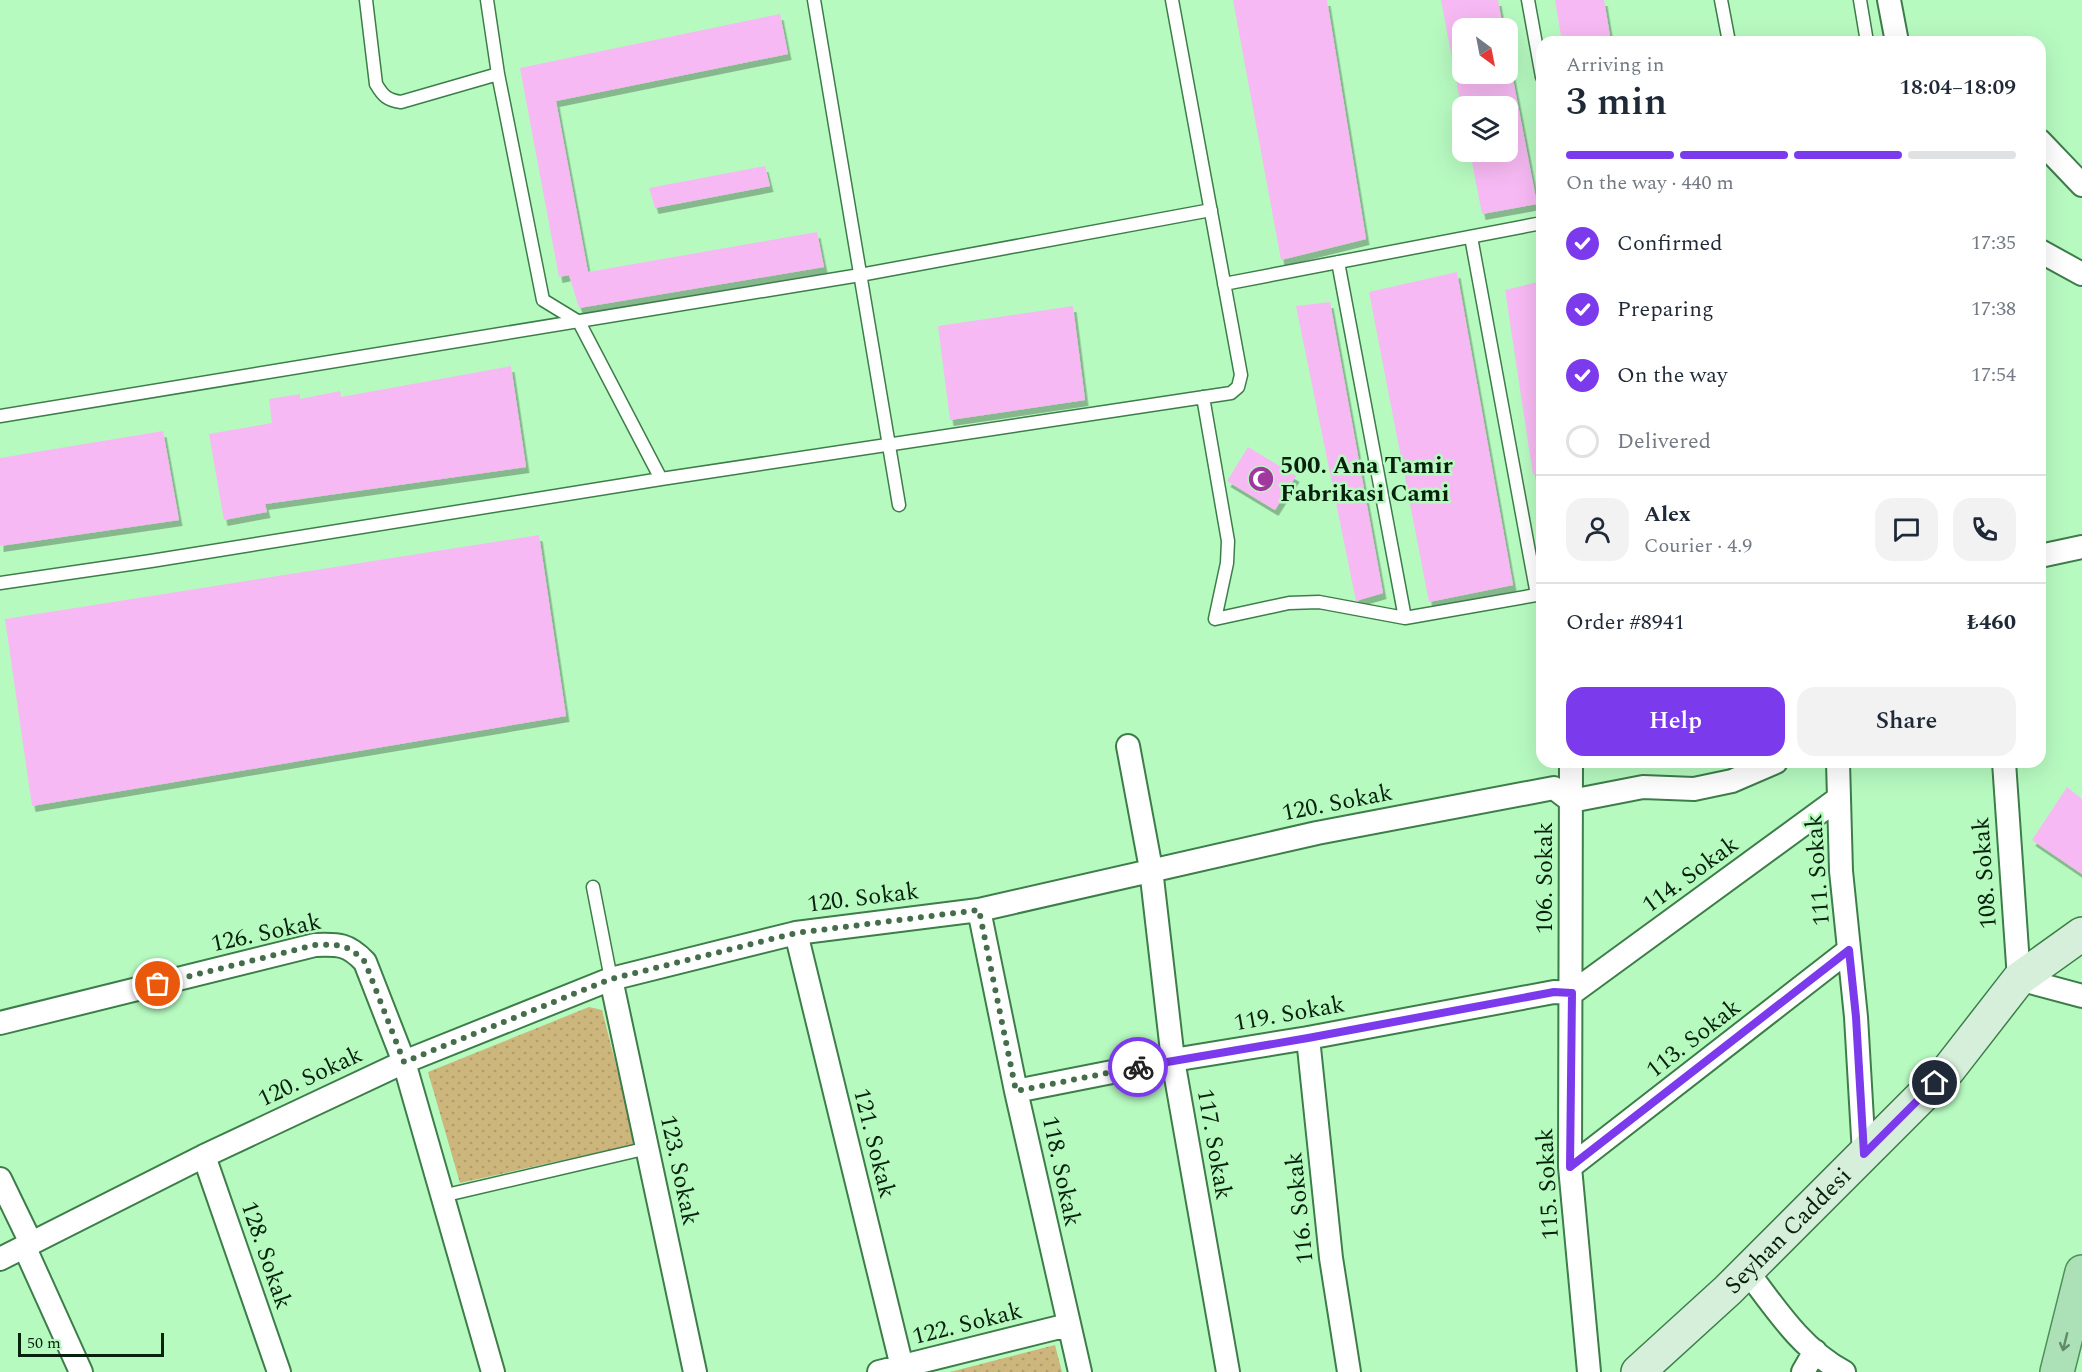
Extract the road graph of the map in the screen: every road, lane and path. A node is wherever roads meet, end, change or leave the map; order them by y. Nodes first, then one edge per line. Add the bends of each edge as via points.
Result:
1 (366, 0) edge
2 (487, 0) edge
3 (814, 0) edge
4 (1173, 0) edge
5 (1528, 0) edge
6 (1721, 0) edge
7 (1860, 0) edge
8 (1889, 0) edge
9 (1728, 36) edge
10 (1866, 36) edge
11 (1896, 36) edge
12 (1536, 44) edge
13 (498, 74) junction
14 (2046, 147) edge
15 (2082, 185) edge
16 (1211, 210) junction
17 (1536, 224) edge
18 (1470, 237) junction
19 (2046, 254) edge
20 (1338, 262) junction
21 (2082, 274) edge
22 (860, 275) junction
23 (1224, 284) junction
24 (579, 322) junction
25 (1203, 397) junction
26 (0, 416) edge
27 (889, 443) junction
28 (661, 479) junction
29 (899, 505) dead end
30 (2082, 547) edge
31 (2046, 555) edge
32 (1536, 578) edge
33 (0, 583) edge
34 (1536, 595) edge
35 (1405, 618) junction
36 (1128, 746) dead end
37 (1571, 768) edge
38 (1763, 768) edge
39 (1838, 768) edge
40 (2004, 768) edge
41 (1839, 798) junction
42 (1571, 801) junction
43 (1151, 869) junction
44 (593, 887) dead end
45 (979, 910) junction
46 (796, 933) junction
47 (2082, 934) edge
48 (1849, 950) junction
49 (611, 979) junction
50 (2019, 979) junction
51 (1572, 993) junction
52 (2082, 996) edge
53 (0, 1023) edge
54 (1308, 1038) junction
55 (1173, 1060) junction
56 (404, 1062) junction
57 (1016, 1091) junction
58 (648, 1148) junction
59 (1864, 1154) junction
60 (204, 1156) junction
61 (1570, 1167) junction
62 (0, 1179) edge
63 (442, 1196) junction
64 (27, 1244) junction
65 (0, 1259) edge
66 (1747, 1270) junction
67 (2082, 1272) edge
68 (1068, 1325) junction
69 (1815, 1352) junction
70 (902, 1367) junction
71 (81, 1372) edge
72 (279, 1372) edge
73 (493, 1372) edge
74 (694, 1372) edge
75 (879, 1372) edge
76 (1080, 1372) edge
77 (1228, 1372) edge
78 (1349, 1372) edge
79 (1588, 1372) edge
80 (1638, 1372) edge
81 (1803, 1372) edge
82 (1844, 1372) edge
83 (2057, 1372) edge

1 - 13 lane via 376,84 390,101 400,102
2 - 13 lane
3 - 22 lane
4 - 16 lane
5 - 12 lane
6 - 9 lane
7 - 10 lane
8 - 11 street
13 - 24 lane via 543,300
14 - 15 street
16 - 22 lane
16 - 23 lane
17 - 18 lane
18 - 20 lane
18 - 32 lane
19 - 21 street
20 - 23 lane
20 - 35 lane
22 - 24 lane
22 - 27 lane
23 - 25 lane via 1241,375 1238,387 1231,393
24 - 26 lane
24 - 28 lane
25 - 27 lane
25 - 35 lane via 1228,541 1215,619 1289,603 1319,602
27 - 28 lane
27 - 29 lane
28 - 33 lane
30 - 31 street
34 - 35 lane
36 - 43 street, 117. Sokak
37 - 42 street, 106. Sokak
38 - 42 street via 1732,782 1694,789 1643,787
39 - 41 street, 111. Sokak
40 - 50 street, 108. Sokak
41 - 48 street, 111. Sokak
41 - 51 street, 114. Sokak
42 - 43 street, 120. Sokak via 1554,788
42 - 51 street, 106. Sokak
43 - 45 street, 120. Sokak
43 - 55 street, 117. Sokak
44 - 49 lane
45 - 46 street, 120. Sokak
45 - 57 street, 118. Sokak
46 - 49 street, 120. Sokak
46 - 70 street, 121. Sokak
47 - 50 main road, Seyhan Caddesi
48 - 59 street, 111. Sokak
48 - 61 street, 113. Sokak
49 - 56 street, 120. Sokak
49 - 58 street, 123. Sokak
50 - 52 street
50 - 59 main road, Seyhan Caddesi via 1949,1069
51 - 54 street, 119. Sokak via 1554,992
51 - 61 street, 115. Sokak
53 - 56 street, 126. Sokak via 315,945 338,944 353,949 365,962
54 - 55 street, 119. Sokak
54 - 78 street, 116. Sokak
55 - 57 street, 119. Sokak
55 - 77 street, 117. Sokak
56 - 60 street, 120. Sokak
56 - 63 street, 126. Sokak
57 - 68 street, 118. Sokak
58 - 63 lane
58 - 74 street, 123. Sokak
59 - 66 main road, Seyhan Caddesi
60 - 64 street, 120. Sokak
60 - 72 street, 128. Sokak
61 - 79 street, 115. Sokak
62 - 64 street
63 - 73 street, 126. Sokak
64 - 65 street, 120. Sokak
64 - 71 street
66 - 69 street via 1786,1324
66 - 80 main road, Seyhan Caddesi
67 -> 83 main road
68 - 70 street, 122. Sokak
68 - 76 street, 118. Sokak
69 - 81 street
69 - 82 street
70 - 75 street, 122. Sokak

